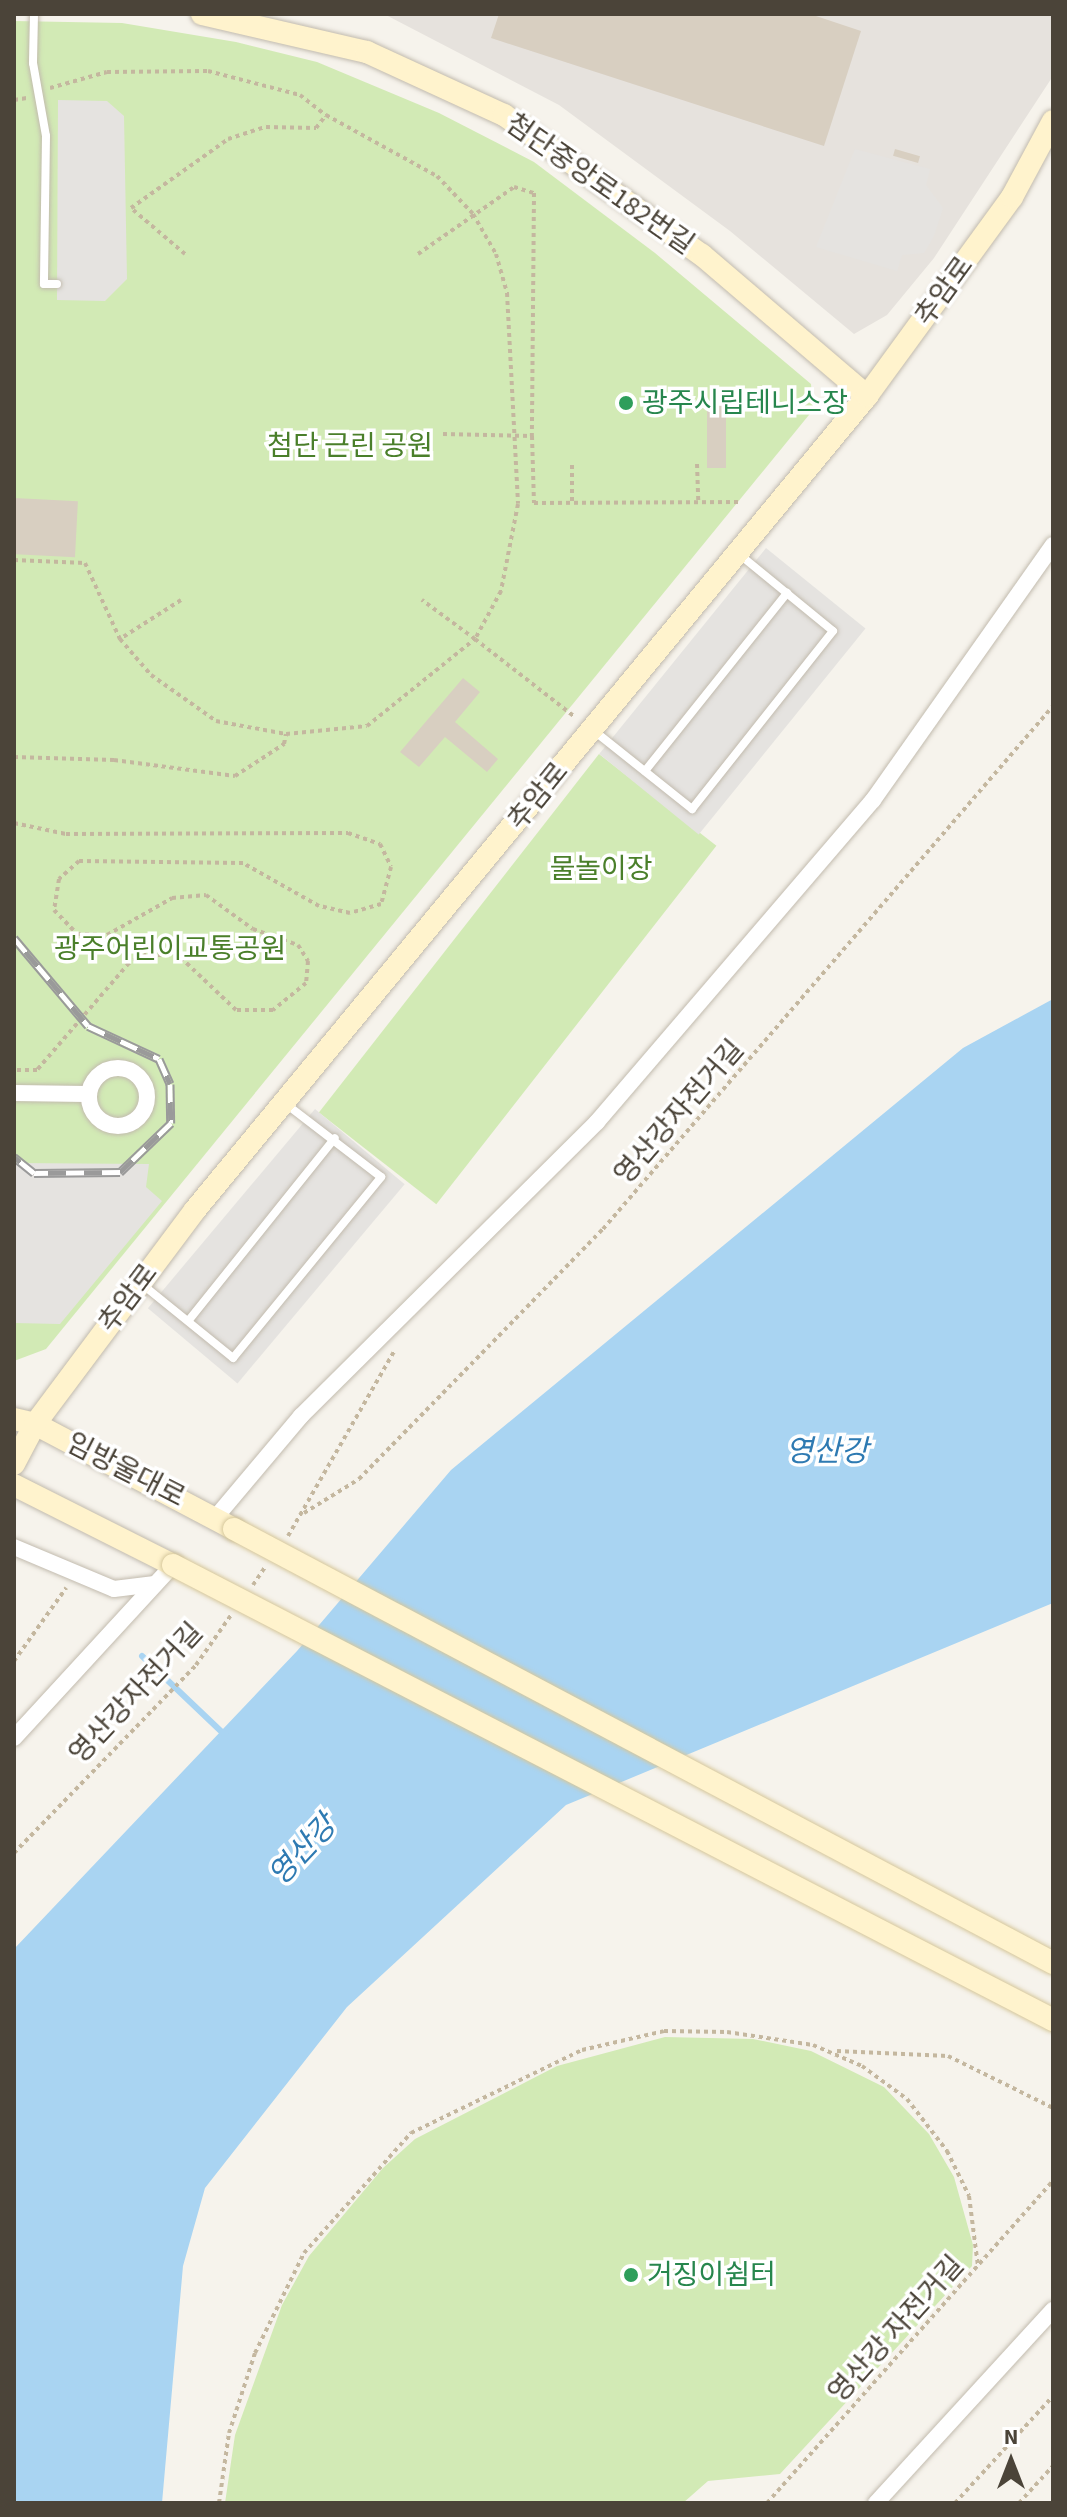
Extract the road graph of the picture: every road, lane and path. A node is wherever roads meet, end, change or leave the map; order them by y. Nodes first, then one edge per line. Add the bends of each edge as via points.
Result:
1 (34, 14) edge
2 (202, 14) edge
3 (36, 94) junction
4 (14, 100) edge
5 (326, 115) junction
6 (1053, 121) edge
7 (473, 214) junction
8 (185, 254) dead end
9 (418, 254) dead end
10 (57, 284) dead end
11 (867, 396) junction
12 (443, 434) dead end
13 (515, 436) junction
14 (532, 436) junction
15 (697, 464) dead end
16 (572, 465) dead end
17 (698, 502) junction
18 (741, 502) dead end
19 (572, 503) junction
20 (1053, 545) edge
21 (735, 552) junction
22 (14, 560) edge
23 (787, 593) junction
24 (181, 600) dead end
25 (422, 600) dead end
26 (120, 639) junction
27 (475, 639) junction
28 (1053, 706) edge
29 (584, 723) junction
30 (286, 734) junction
31 (14, 757) edge
32 (645, 771) junction
33 (14, 823) edge
34 (14, 1070) edge
35 (14, 1093) edge
36 (86, 1094) dead end
37 (286, 1104) junction
38 (335, 1138) junction
39 (139, 1283) junction
40 (189, 1320) junction
41 (400, 1341) dead end
42 (24, 1421) edge
43 (14, 1464) edge
44 (14, 1485) edge
45 (304, 1513) junction
46 (225, 1523) junction
47 (286, 1538) dead end
48 (14, 1547) edge
49 (268, 1564) dead end
50 (173, 1565) junction
51 (74, 1572) junction
52 (155, 1584) junction
53 (250, 1589) dead end
54 (241, 1601) dead end
55 (14, 1661) edge
56 (14, 1738) edge
57 (14, 1853) edge
58 (1053, 1963) edge
59 (1053, 2020) edge
60 (834, 2051) junction
61 (1053, 2108) edge
62 (1053, 2181) edge
63 (978, 2266) junction
64 (1053, 2310) edge
65 (1053, 2396) edge
66 (1053, 2466) edge
67 (219, 2503) edge
68 (767, 2503) edge
69 (876, 2503) edge
70 (955, 2503) edge
71 (1019, 2503) edge

1 - 3 lane
2 - 11 street, 첨단중앙로182번길 via 367,52 504,115 702,255
3 - 4 path
3 - 5 path via 107,72 208,71 300,95
3 - 10 lane via 46,136 44,284
5 - 7 path via 437,176
5 - 8 path via 316,128 266,127 228,139 131,208
6 - 11 street, 추암로 via 1012,197
7 - 9 path
7 - 13 path via 496,254 507,293
7 - 14 path via 514,187 534,193
11 - 21 street, 추암로
12 - 13 path
13 - 14 path
13 - 27 path via 512,537 501,591
14 - 19 path via 534,503
15 - 17 path
16 - 19 path
17 - 18 path
17 - 19 path
20 - 46 street via 873,800 607,1110 301,1416
21 - 23 lane
21 - 29 street, 추암로
22 - 26 path via 85,563
23 - 32 lane
23 - 32 lane via 833,631 692,809
24 - 26 path
25 - 27 path
26 - 30 path via 151,675 216,721
27 - 29 path
27 - 30 path via 367,726
28 - 45 path, 영산강자전거길 via 603,1229 359,1479
29 - 32 lane
29 - 37 street, 추암로
30 - 31 path via 284,744 235,776 114,760
33 - 34 path via 66,834 348,833 380,844 391,867 381,904 350,913 319,906 243,863 79,861 59,879 54,910 77,934 107,935 172,898 206,895 253,929 298,945 308,961 306,983 273,1010 236,1010 194,964 178,955 144,955 129,963 37,1070
35 - 36 street
37 - 38 lane
37 - 39 street, 추암로
38 - 40 lane
38 - 40 lane via 381,1177 233,1358
39 - 40 lane
39 - 42 street, 추암로
41 - 45 path, 영산강자전거길
42 - 43 street, 추암로
42 - 46 street, 임방울대로
44 - 50 street
45 - 47 path, 영산강자전거길
46 - 58 street, 임방울대로, bridge
48 - 51 street
49 - 53 path
50 - 52 street
50 - 59 street, bridge
51 - 52 street via 114,1589
51 - 55 path
52 - 56 street
54 - 57 path, 영산강자전거길 via 196,1665
60 - 61 path via 948,2056
60 - 63 path via 888,2081 934,2130 969,2196
60 - 67 path via 754,2033 664,2031 555,2061 411,2133 304,2253 276,2302 229,2433
62 - 63 path, 영산강 자전거길
63 - 68 path, 영산강 자전거길
64 - 69 street
65 - 70 path
66 - 71 path

